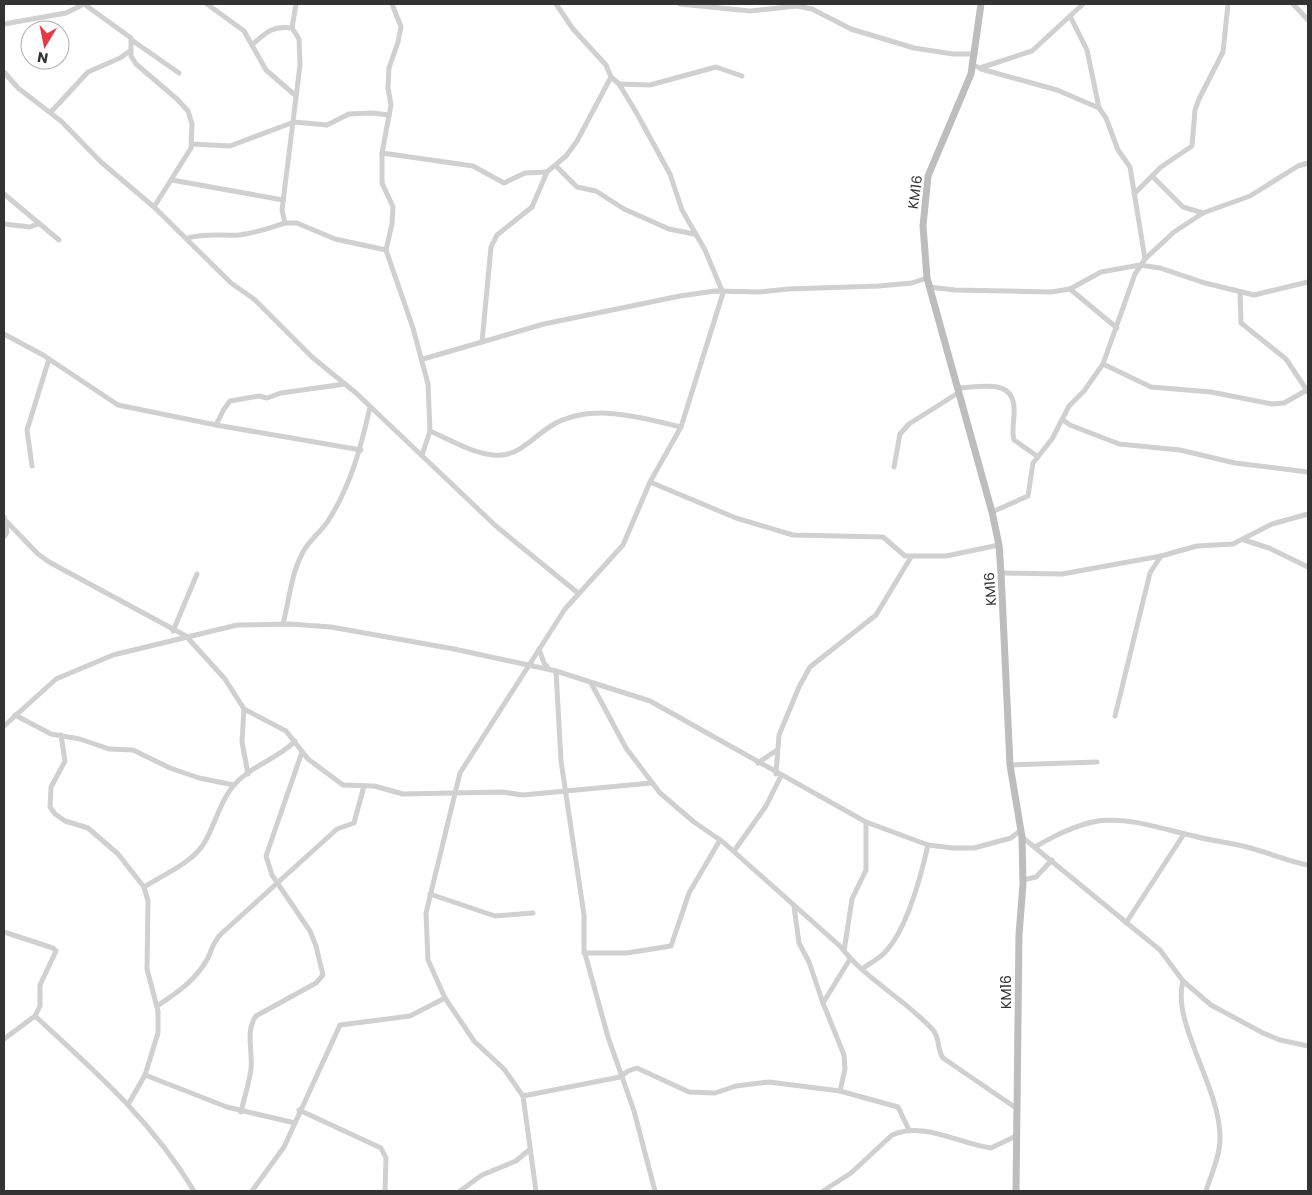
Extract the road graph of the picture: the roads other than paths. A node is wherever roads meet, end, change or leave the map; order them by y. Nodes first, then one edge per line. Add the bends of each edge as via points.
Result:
1 (84, 4) edge
2 (208, 4) edge
3 (296, 4) edge
4 (392, 4) edge
5 (556, 4) edge
6 (680, 4) edge
7 (981, 4) edge
8 (1073, 4) edge
9 (1083, 4) edge
10 (1228, 4) edge
11 (1293, 4) edge
12 (1076, 11) junction
13 (1070, 16) junction
14 (1308, 20) edge
15 (4, 24) edge
16 (292, 28) junction
17 (132, 42) junction
18 (252, 45) junction
19 (130, 51) junction
20 (975, 54) junction
21 (977, 67) junction
22 (4, 72) edge
23 (179, 73) dead end
24 (742, 76) dead end
25 (611, 77) junction
26 (619, 84) junction
27 (296, 96) junction
28 (1099, 108) junction
29 (51, 112) junction
30 (389, 116) junction
31 (294, 122) junction
32 (192, 144) junction
33 (382, 153) junction
34 (1308, 163) edge
35 (556, 166) junction
36 (548, 172) junction
37 (1152, 176) junction
38 (172, 180) junction
39 (4, 194) edge
40 (1134, 194) junction
41 (283, 200) junction
42 (154, 207) junction
43 (1203, 213) junction
44 (285, 223) junction
45 (4, 224) edge
46 (38, 224) junction
47 (694, 234) junction
48 (188, 238) junction
49 (58, 240) dead end
50 (386, 250) junction
51 (1145, 259) junction
52 (1140, 265) junction
53 (927, 278) junction
54 (1308, 282) edge
55 (929, 287) junction
56 (1070, 290) junction
57 (1240, 292) junction
58 (722, 293) junction
59 (1117, 328) junction
60 (4, 334) edge
61 (482, 342) junction
62 (49, 359) junction
63 (423, 359) junction
64 (1103, 364) junction
65 (345, 384) junction
66 (957, 391) junction
67 (1308, 392) edge
68 (370, 407) junction
69 (1064, 420) junction
70 (216, 425) junction
71 (681, 427) junction
72 (430, 431) junction
73 (361, 450) junction
74 (422, 455) junction
75 (1037, 456) junction
76 (32, 466) dead end
77 (894, 467) dead end
78 (1308, 472) edge
79 (650, 482) junction
80 (992, 512) junction
81 (1308, 514) edge
82 (5, 519) edge
83 (4, 537) edge
84 (1244, 540) junction
85 (999, 545) junction
86 (1162, 556) junction
87 (911, 557) junction
88 (1308, 567) edge
89 (1001, 572) junction
90 (197, 574) dead end
91 (578, 593) junction
92 (283, 624) junction
93 (173, 631) junction
94 (186, 636) junction
95 (539, 648) junction
96 (530, 665) junction
97 (550, 670) junction
98 (556, 671) junction
99 (591, 683) junction
100 (244, 709) junction
101 (15, 716) junction
102 (1115, 716) dead end
103 (4, 726) edge
104 (61, 735) junction
105 (295, 741) junction
106 (777, 750) junction
107 (302, 752) junction
108 (1097, 762) dead end
109 (758, 763) junction
110 (1010, 765) junction
111 (248, 774) junction
112 (779, 775) junction
113 (651, 783) junction
114 (234, 785) junction
115 (364, 786) junction
116 (565, 791) junction
117 (454, 793) junction
118 (866, 822) junction
119 (1022, 834) junction
120 (1184, 834) junction
121 (720, 840) junction
122 (928, 845) junction
123 (1035, 848) junction
124 (734, 851) junction
125 (1052, 860) junction
126 (1308, 865) edge
127 (1023, 880) junction
128 (277, 884) junction
129 (144, 888) junction
130 (430, 894) junction
131 (794, 906) junction
132 (533, 913) dead end
133 (1126, 923) junction
134 (4, 932) edge
135 (844, 951) junction
136 (584, 953) junction
137 (850, 959) junction
138 (862, 969) junction
139 (1184, 981) junction
140 (445, 998) junction
141 (822, 1003) junction
142 (157, 1006) junction
143 (35, 1016) junction
144 (4, 1039) edge
145 (1308, 1046) edge
146 (145, 1075) junction
147 (620, 1077) junction
148 (840, 1091) junction
149 (523, 1096) junction
150 (129, 1103) junction
151 (1016, 1108) junction
152 (299, 1110) junction
153 (241, 1112) junction
154 (294, 1122) junction
155 (910, 1130) junction
156 (1016, 1136) junction
157 (529, 1150) junction
158 (194, 1191) edge
159 (252, 1191) edge
160 (385, 1191) edge
161 (460, 1191) edge
162 (536, 1191) edge
163 (655, 1191) edge
164 (823, 1191) edge
165 (1016, 1191) edge
166 (1206, 1191) edge

1 - 15 street via 66,13
1 - 17 street
2 - 18 street via 244,31
3 - 16 street
4 - 30 street via 401,27 389,68
5 - 25 street via 606,65
6 - 20 street via 750,11 797,6 812,9 851,29 914,48
7 - 20 street, KM16
8 - 12 street
9 - 12 street
10 - 37 street via 1223,52 1195,110 1192,146
11 - 14 street
12 - 13 street
13 - 21 street via 1032,50
13 - 28 street via 1087,50
16 - 18 street via 276,27
16 - 27 street via 297,33 300,53
17 - 19 street
17 - 23 street
18 - 27 street via 266,70
19 - 29 street via 88,72
19 - 32 street via 136,64 188,111
20 - 21 street, KM16
21 - 28 street via 1057,90
21 - 53 street, KM16 via 928,176 923,226
22 - 29 street via 18,88
24 - 26 street via 716,68 650,85
25 - 26 street
25 - 35 street via 577,141
26 - 47 street via 670,174
27 - 31 street
28 - 40 street via 1118,150 1130,167
29 - 42 street via 101,162
30 - 31 street via 349,114 328,125
30 - 33 street
31 - 32 street via 230,146
31 - 41 street
32 - 38 street
33 - 36 street via 473,166 504,183 525,173
33 - 50 street via 382,183 394,207
34 - 43 street via 1250,196
35 - 36 street
35 - 47 street via 577,187 596,191 624,209 669,229
36 - 61 street via 532,207 497,235 491,247
37 - 40 street
37 - 43 street via 1183,207
38 - 41 street
38 - 42 street
39 - 46 street
40 - 51 street
41 - 44 street
42 - 48 street
43 - 51 street via 1174,232
44 - 48 street via 262,232 202,234
44 - 50 street via 297,223 335,239
45 - 46 street via 30,227
46 - 49 street
47 - 58 street via 705,250
48 - 65 street via 231,283 254,300 312,357
50 - 63 street
51 - 52 street
52 - 56 street via 1101,272
52 - 57 street
52 - 59 street
53 - 55 street, KM16
53 - 58 street via 912,284
54 - 57 street via 1259,295
55 - 56 street via 1036,292
55 - 66 street, KM16
56 - 59 street
57 - 67 street via 1241,323 1286,359
58 - 61 street via 680,296 571,318
58 - 71 street
59 - 64 street
60 - 62 street
61 - 63 street
62 - 70 street via 118,404
62 - 76 street via 28,430
63 - 72 street via 428,384
64 - 67 street via 1151,387 1211,392 1272,404
64 - 69 street via 1069,406
65 - 68 street
65 - 70 street via 267,398 259,396 236,400 226,405
66 - 75 street via 992,386 1012,394 1014,440
66 - 77 street via 909,424 900,434
66 - 80 street, KM16
68 - 73 street
68 - 74 street
69 - 75 street
69 - 78 street via 1119,444 1180,450 1235,462
70 - 73 street
71 - 72 street via 613,413 572,418 552,425 501,456 480,452
71 - 79 street
72 - 74 street
73 - 92 street via 349,484 328,521 301,555
74 - 91 street via 497,528
75 - 80 street via 1031,471 1028,496
79 - 87 street via 769,529 813,537 883,537 900,554
79 - 91 street via 619,551
80 - 85 street, KM16
81 - 84 street via 1272,524
82 - 83 street via 7,532
82 - 93 street via 49,562
84 - 86 street via 1218,546 1196,546
84 - 88 street
85 - 87 street via 946,556
85 - 89 street, KM16
86 - 89 street via 1062,574
86 - 102 street via 1150,573
87 - 106 street via 876,615 810,667 779,735
89 - 110 street, KM16
90 - 93 street
91 - 95 street
92 - 94 street via 237,625
92 - 96 street via 339,629
93 - 94 street
94 - 100 street via 225,679
94 - 101 street via 113,655 64,674
95 - 96 street
95 - 97 street
96 - 97 street
96 - 117 street via 460,772
97 - 98 street
98 - 99 street
98 - 116 street
99 - 109 street via 650,701
99 - 113 street via 626,748
100 - 105 street via 286,731
100 - 111 street via 242,742
101 - 103 street
101 - 104 street via 51,734
104 - 114 street via 109,749 133,750 178,771
104 - 129 street via 65,761 51,787 50,807 65,821 88,828 118,854
105 - 107 street
105 - 111 street via 280,756 260,763
106 - 109 street
106 - 112 street
107 - 115 street via 344,786
107 - 128 street via 266,856
108 - 110 street
109 - 112 street
110 - 119 street, KM16
111 - 114 street
112 - 118 street
112 - 124 street via 766,806
113 - 116 street
113 - 121 street via 694,822
114 - 129 street via 203,845 193,856
115 - 117 street via 403,794
115 - 128 street via 354,823 338,830
116 - 117 street via 532,795
116 - 136 street via 584,914
117 - 130 street
118 - 122 street
118 - 135 street via 866,870 852,899
119 - 122 street via 974,848
119 - 123 street
119 - 127 street, KM16
120 - 123 street via 1136,821 1097,821 1073,827
120 - 126 street via 1241,845
120 - 133 street
121 - 124 street
121 - 136 street via 689,893 671,946 627,953
122 - 138 street via 916,895 893,941 888,950
123 - 125 street
124 - 131 street
125 - 127 street via 1032,880
125 - 133 street
127 - 151 street, KM16
128 - 142 street via 214,942 208,958 190,983
128 - 153 street via 310,931 323,975 316,983 253,1020 250,1029 251,1069
129 - 142 street via 149,907 147,969
130 - 132 street via 495,916
130 - 140 street via 426,913 428,960
131 - 135 street
131 - 141 street via 799,943 809,962
133 - 139 street via 1160,950
134 - 143 street via 56,951 40,985 40,1006
135 - 137 street
136 - 147 street
137 - 138 street
137 - 141 street
138 - 151 street via 933,1030 943,1058
139 - 145 street via 1211,1005 1263,1033
139 - 166 street via 1180,998 1183,1014 1212,1093 1219,1124 1220,1141
140 - 149 street via 474,1041 504,1069
140 - 152 street via 410,1016 340,1025
141 - 148 street via 846,1063
142 - 146 street via 158,1034
143 - 144 street
143 - 150 street
146 - 150 street
146 - 153 street
147 - 148 street via 637,1068 691,1092 715,1093 736,1086 770,1082
147 - 149 street
147 - 163 street via 634,1111
148 - 155 street via 898,1107
149 - 157 street
150 - 158 street via 165,1146
151 - 156 street, KM16
152 - 154 street
152 - 160 street via 381,1148 386,1158
153 - 154 street
154 - 159 street via 284,1147
155 - 156 street via 954,1137 991,1148
155 - 164 street via 892,1135 851,1173
156 - 165 street, KM16
157 - 161 street via 516,1161 482,1174
157 - 162 street

